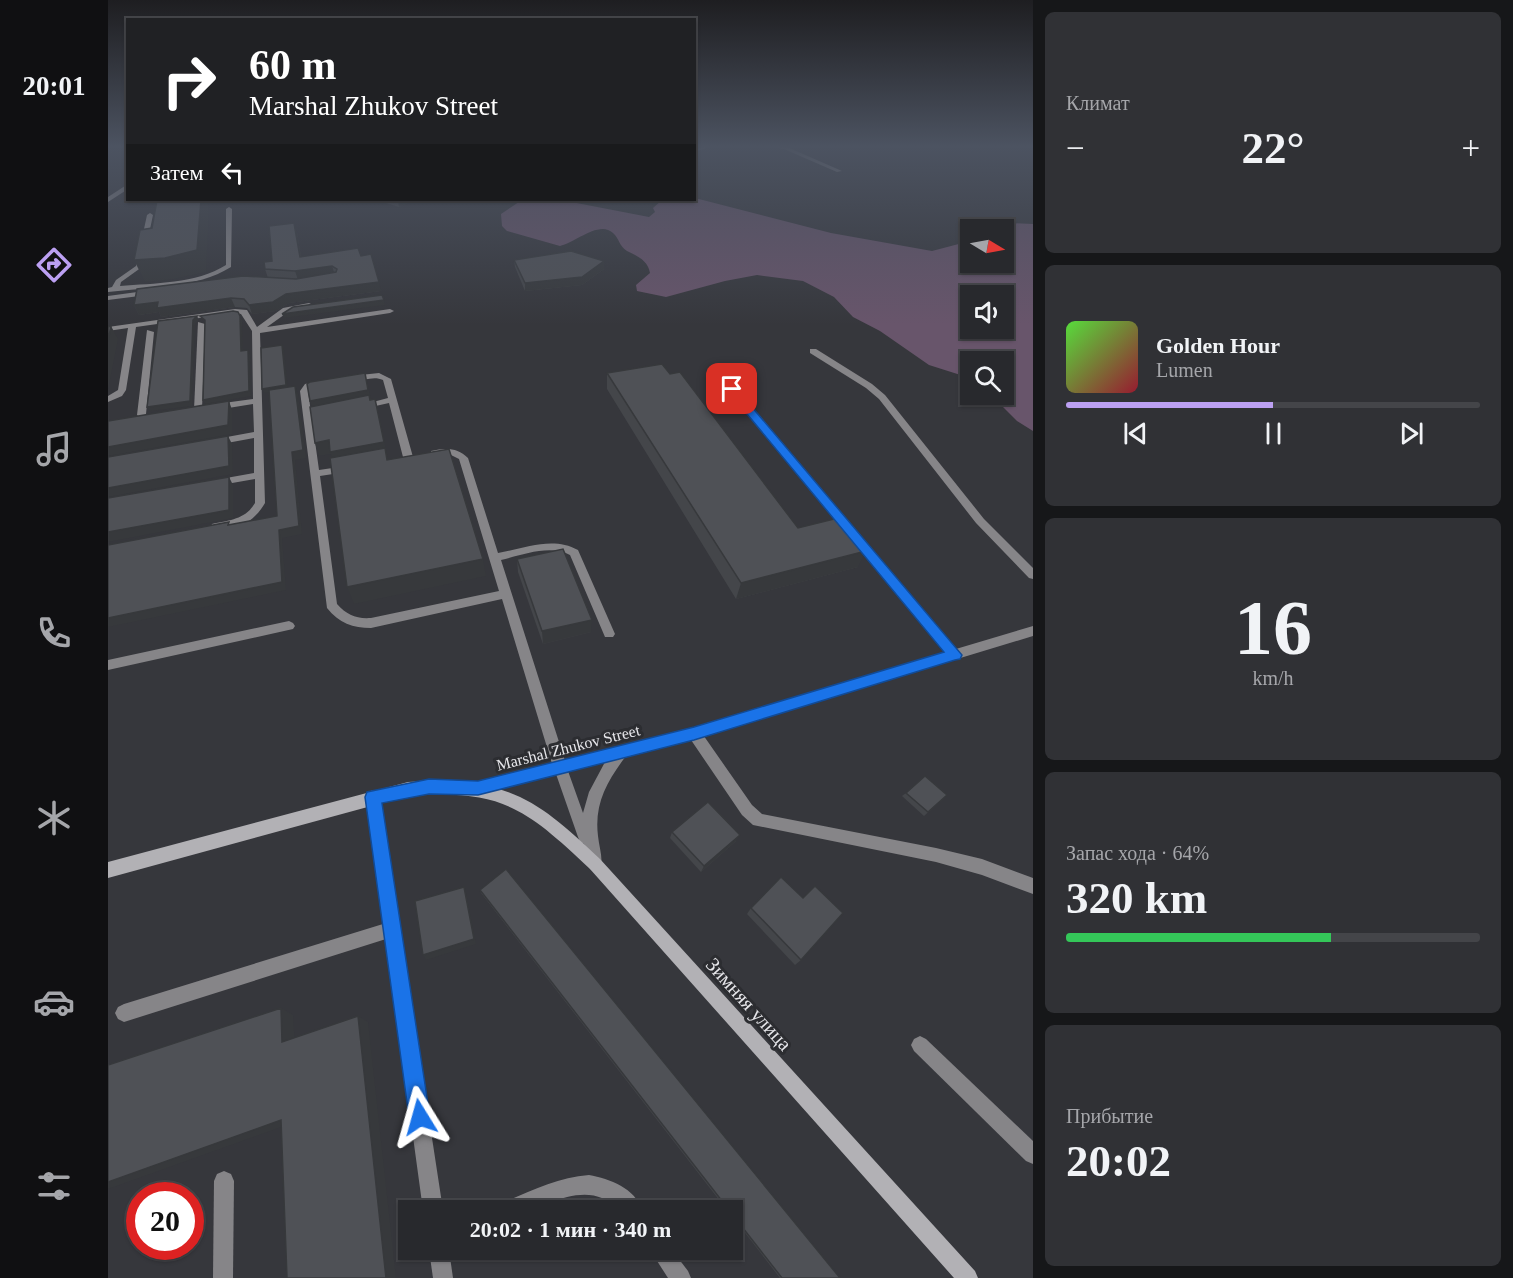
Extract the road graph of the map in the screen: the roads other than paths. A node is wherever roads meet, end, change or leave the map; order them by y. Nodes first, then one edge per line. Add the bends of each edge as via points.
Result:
1 (230, 209) dead end
2 (150, 215) dead end
3 (208, 285) edge
4 (111, 289) edge
5 (108, 298) edge
6 (314, 304) edge
7 (390, 311) dead end
8 (280, 314) junction
9 (250, 319) junction
10 (201, 324) edge
11 (132, 326) junction
12 (108, 329) edge
13 (256, 331) junction
14 (150, 332) dead end
15 (813, 351) dead end
16 (718, 372) dead end
17 (108, 399) edge
18 (393, 400) junction
19 (258, 401) junction
20 (350, 408) edge
21 (198, 410) junction
22 (186, 412) edge
23 (164, 416) edge
24 (259, 434) junction
25 (201, 444) edge
26 (361, 466) edge
27 (315, 474) junction
28 (260, 475) junction
29 (201, 485) edge
30 (205, 529) edge
31 (494, 558) junction
32 (1033, 575) edge
33 (506, 594) junction
34 (289, 626) dead end
35 (1033, 631) edge
36 (609, 634) dead end
37 (955, 655) junction
38 (108, 665) edge
39 (694, 733) junction
40 (621, 752) junction
41 (561, 767) junction
42 (478, 788) junction
43 (373, 797) junction
44 (595, 864) junction
45 (108, 870) edge
46 (1033, 886) edge
47 (393, 929) junction
48 (124, 1013) dead end
49 (920, 1045) dead end
50 (1033, 1154) edge
51 (224, 1181) dead end
52 (432, 1200) edge
53 (535, 1200) edge
54 (624, 1200) edge
55 (440, 1260) edge
56 (668, 1260) edge
57 (223, 1278) edge
58 (443, 1278) edge
59 (681, 1278) edge
60 (968, 1278) edge

1 - 4 street via 229,266 224,270 206,277
2 - 4 street via 139,267
3 - 5 street
6 - 8 street via 292,307
7 - 13 street
8 - 9 street
8 - 13 street
9 - 11 street via 235,311
9 - 13 street
10 - 21 street
11 - 12 street
11 - 17 street via 122,390
13 - 19 street
14 - 23 street via 141,415
15 - 32 street via 882,397 980,521
16 - 37 street
18 - 20 street
18 - 27 street via 385,376 305,388 312,415
18 - 31 street via 402,459 447,450 463,458
19 - 21 street
19 - 24 street
21 - 22 street
24 - 25 street
24 - 28 street
26 - 27 street
27 - 33 street via 332,605 345,620 371,623
28 - 29 street
28 - 30 street via 260,503 256,512 238,523
31 - 33 street
31 - 36 street via 553,546 568,548 574,553
33 - 41 street
34 - 38 street
35 - 37 street, Marshal Zhukov Street
37 - 39 street, Marshal Zhukov Street
39 - 40 street, Marshal Zhukov Street
39 - 46 street via 758,820 936,855
40 - 41 street, Marshal Zhukov Street
40 - 44 street via 593,796 589,837
41 - 42 street, Marshal Zhukov Street
41 - 44 street
42 - 43 main road, Marshal Zhukov Street via 429,787
42 - 44 main road, Зимняя улица via 539,813
43 - 45 main road, Marshal Zhukov Street
43 - 47 street
44 - 60 main road, Зимняя улица
47 - 48 street
47 - 52 street
49 - 50 street
51 - 57 street
53 - 54 street via 577,1184 600,1185
55 - 58 street
56 - 59 street

